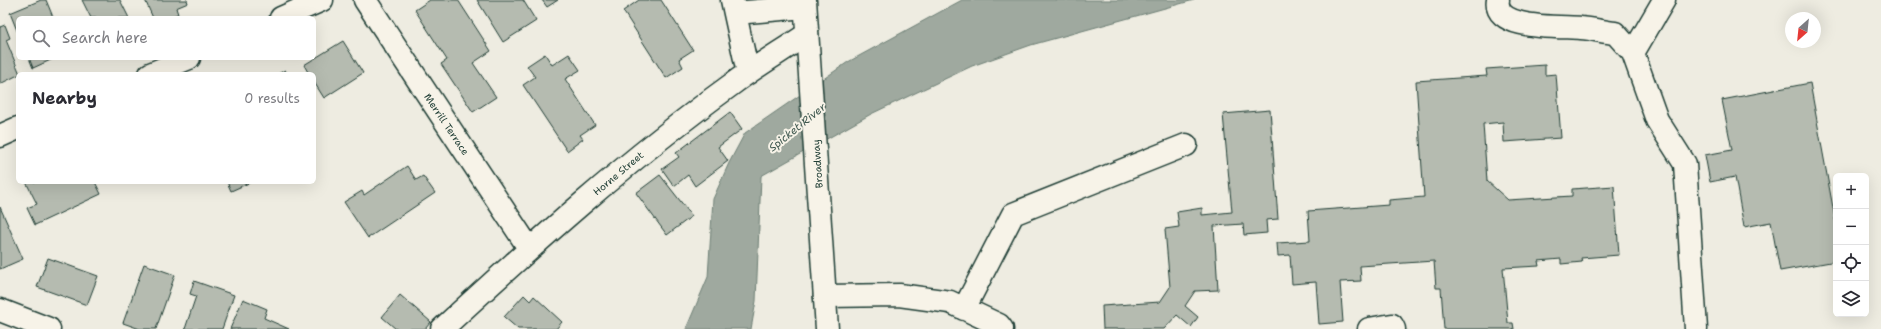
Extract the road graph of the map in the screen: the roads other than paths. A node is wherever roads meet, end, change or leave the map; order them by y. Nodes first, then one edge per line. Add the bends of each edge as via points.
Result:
1 (322, 0) edge
2 (365, 0) edge
3 (1498, 0) edge
4 (1664, 0) edge
5 (805, 3) edge
6 (734, 6) edge
7 (286, 16) edge
8 (807, 34) junction
9 (1633, 53) junction
10 (184, 60) edge
11 (155, 72) edge
12 (748, 73) junction
13 (16, 129) edge
14 (0, 136) edge
15 (1186, 145) dead end
16 (529, 248) junction
17 (825, 296) junction
18 (964, 309) junction
19 (0, 310) edge
20 (49, 329) edge
21 (442, 329) edge
22 (828, 329) edge
23 (1002, 329) edge
24 (1369, 329) edge
25 (1394, 329) edge
26 (1696, 329) edge

1 - 7 street
2 - 16 street, Merrill Terrace
3 - 9 street via 1501,14 1513,21 1531,26 1581,28 1616,33
4 - 9 street
5 - 6 street
5 - 8 street, Broadway
6 - 12 street
8 - 12 street, Horne Street
8 - 17 street, Broadway
9 - 26 street via 1657,120 1685,164
10 - 11 street
12 - 16 street, Horne Street via 631,162
13 - 14 street
15 - 18 street via 1014,214
16 - 21 street, Horne Street
17 - 18 street via 899,295 950,302
17 - 22 street, Broadway
18 - 23 street via 999,325
19 - 20 street
24 - 25 street via 1392,325

